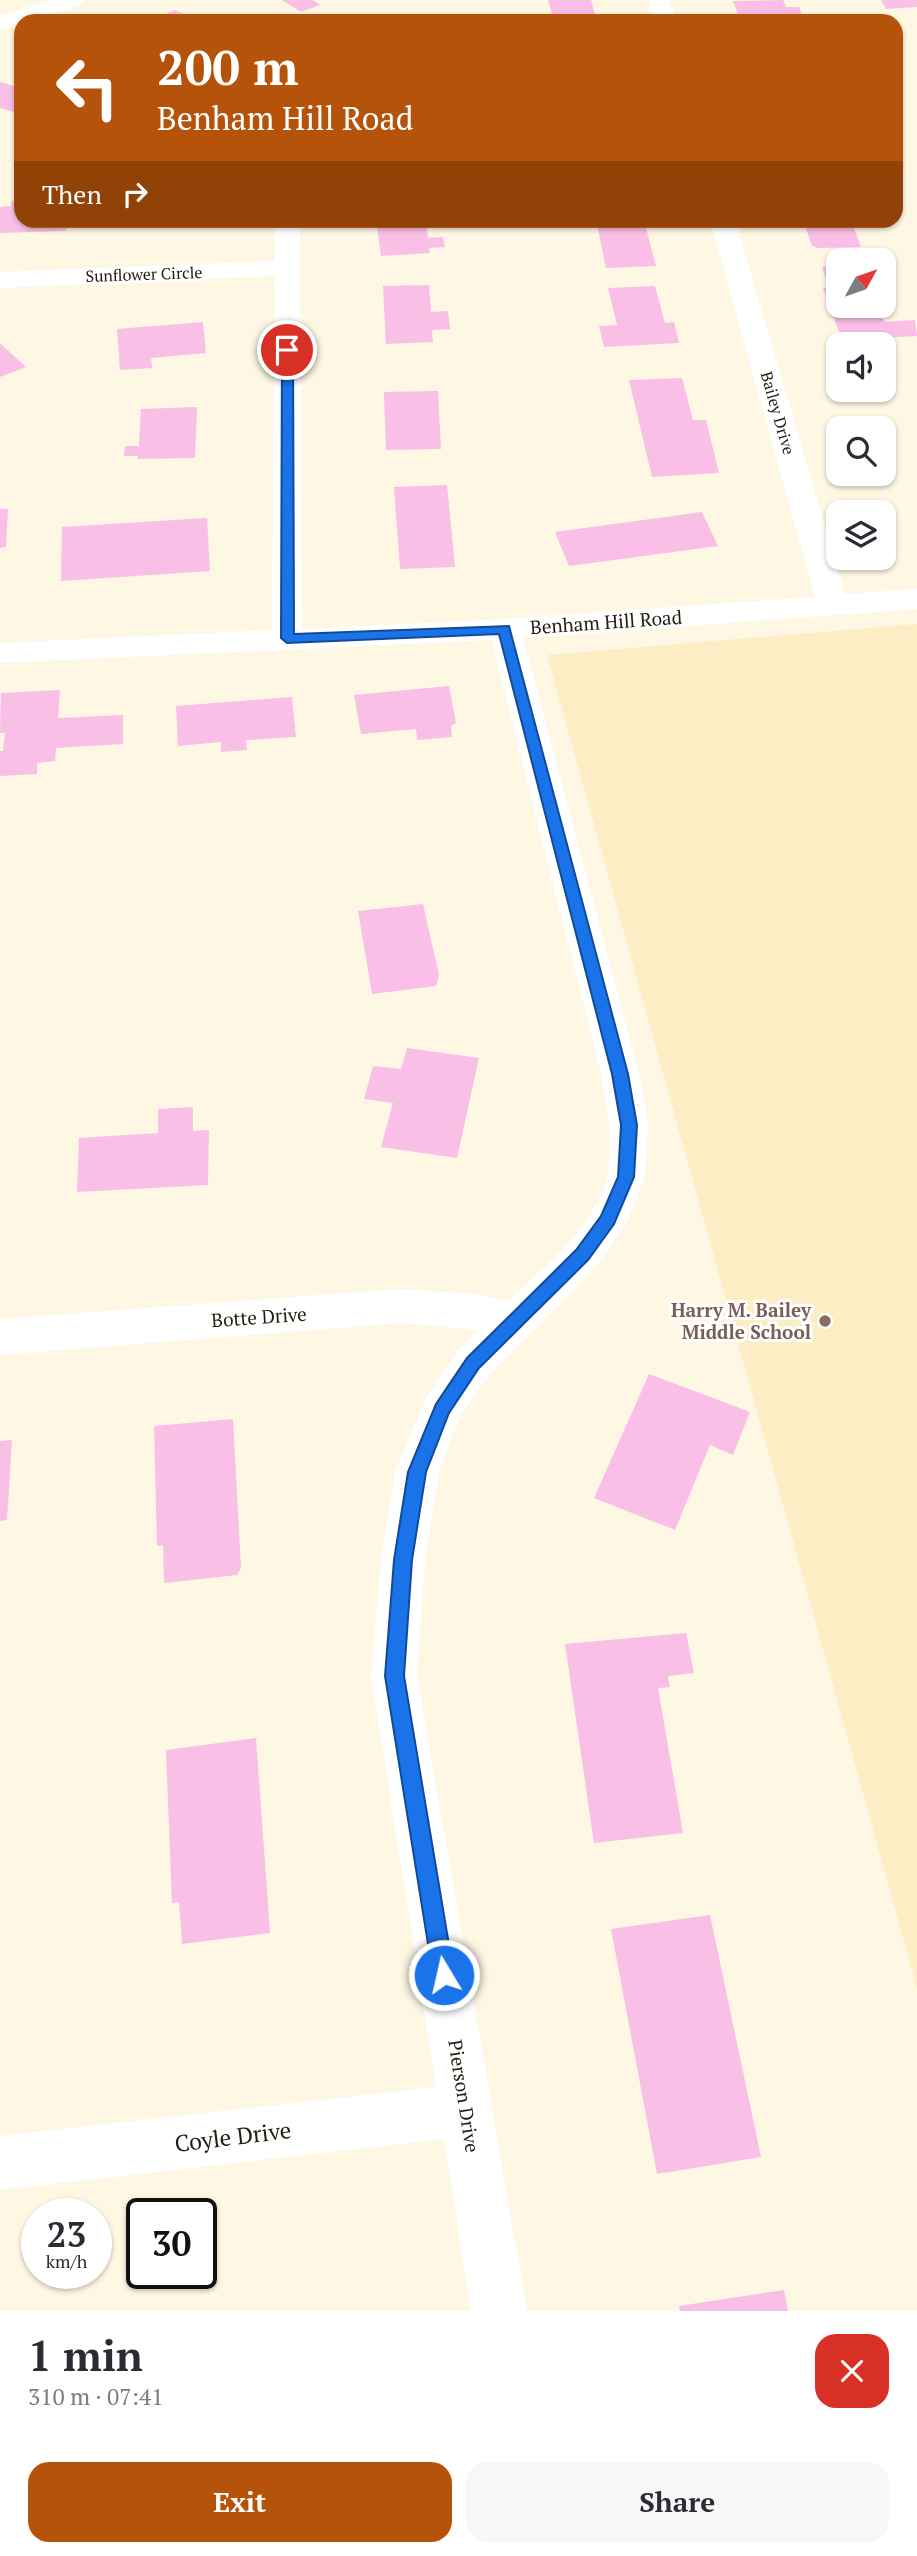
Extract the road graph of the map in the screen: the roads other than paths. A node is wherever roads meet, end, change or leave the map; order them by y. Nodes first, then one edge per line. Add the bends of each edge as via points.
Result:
1 (72, 0) edge
2 (28, 14) edge
3 (288, 228) edge
4 (724, 228) edge
5 (287, 268) junction
6 (0, 280) edge
7 (917, 599) edge
8 (833, 605) junction
9 (505, 629) junction
10 (287, 638) junction
11 (0, 653) edge
12 (518, 1321) junction
13 (0, 1337) edge
14 (466, 2110) junction
15 (0, 2163) edge
16 (499, 2311) edge

1 - 2 street
3 - 5 street
4 - 8 street, Bailey Drive
5 - 6 street, Sunflower Circle
5 - 10 street
7 - 8 street, Benham Hill Road
8 - 9 street, Benham Hill Road
9 - 10 street, Benham Hill Road
9 - 12 street, Pierson Drive via 620,1074 629,1125 626,1177 608,1220 582,1255
10 - 11 street, Benham Hill Road
12 - 13 street, Botte Drive via 473,1311 401,1306
12 - 14 street, Pierson Drive via 473,1363 442,1409 417,1472 403,1560 394,1676
14 - 15 street, Coyle Drive
14 - 16 street, Pierson Drive

